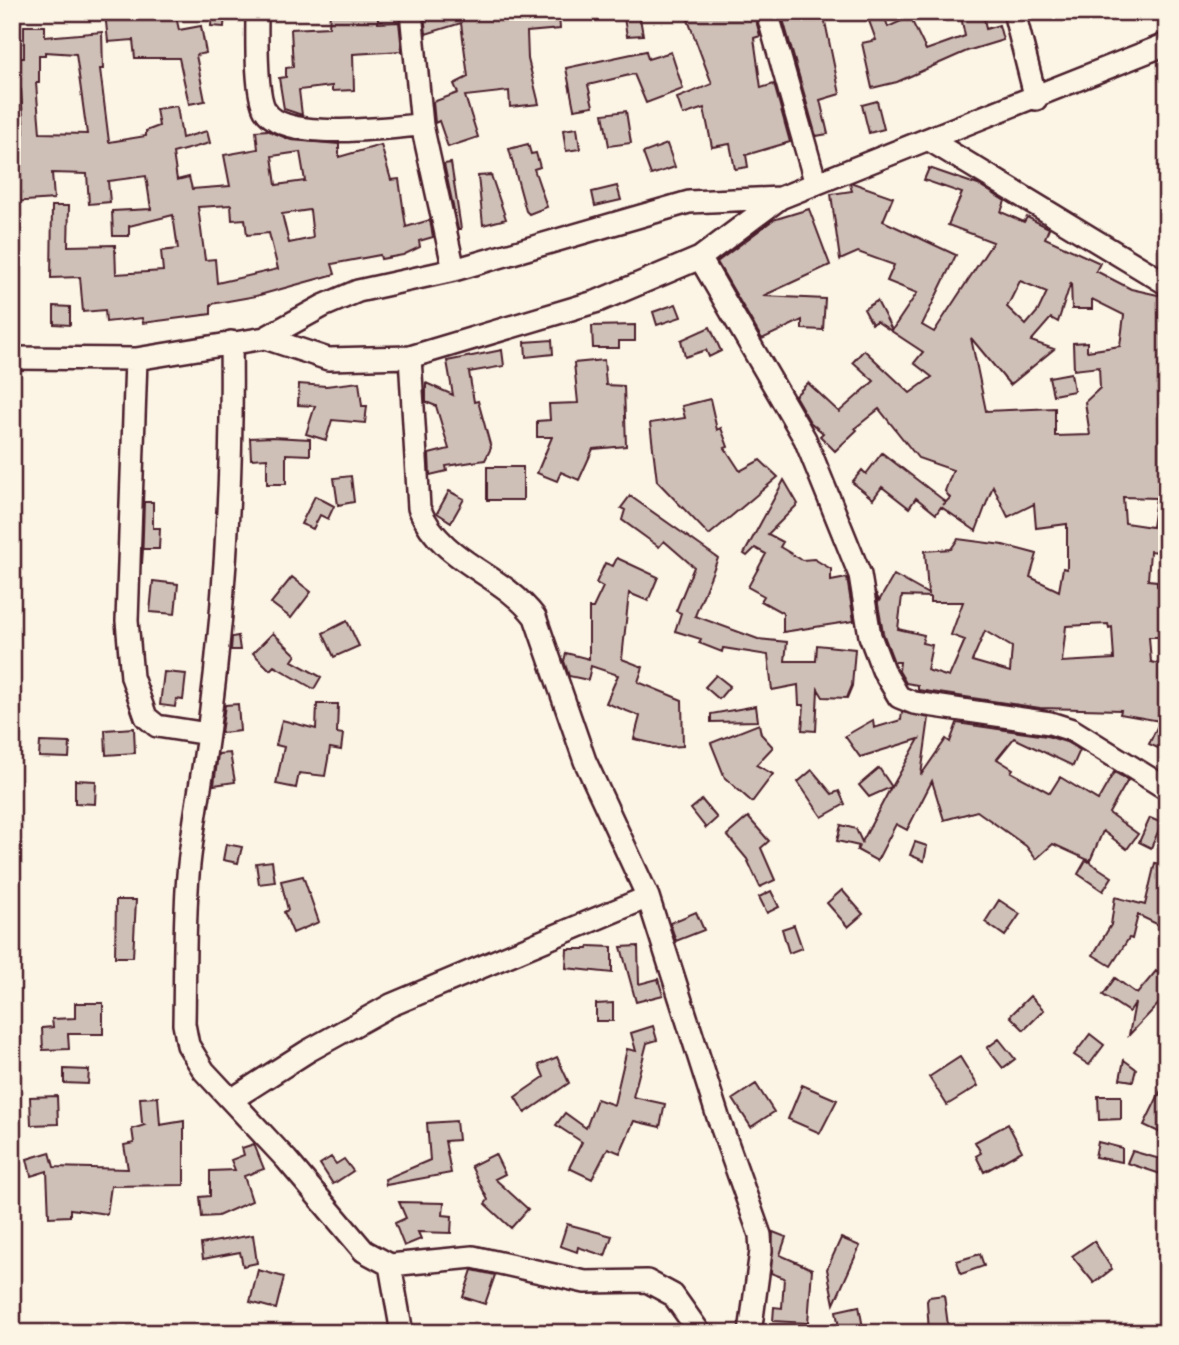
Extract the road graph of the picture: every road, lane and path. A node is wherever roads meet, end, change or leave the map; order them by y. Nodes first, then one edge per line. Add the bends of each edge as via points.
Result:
1 (257, 12) edge
2 (411, 12) edge
3 (767, 12) edge
4 (1014, 12) edge
5 (1167, 44) edge
6 (1036, 99) junction
7 (422, 125) junction
8 (931, 141) junction
9 (816, 184) junction
10 (780, 198) junction
11 (700, 258) junction
12 (454, 270) junction
13 (1167, 285) edge
14 (265, 338) junction
15 (231, 342) junction
16 (12, 358) edge
17 (410, 358) junction
18 (136, 359) junction
19 (208, 734) junction
20 (1167, 789) edge
21 (648, 897) junction
22 (231, 1100) junction
23 (390, 1265) junction
24 (402, 1333) edge
25 (700, 1333) edge
26 (750, 1333) edge

1 - 7 street via 263,107 272,118 296,128
2 - 7 street
3 - 9 street
4 - 6 street
5 - 6 street
6 - 8 street
7 - 12 street
8 - 9 street
8 - 13 street
9 - 10 street
10 - 11 street
10 - 12 street via 689,202
11 - 17 street via 598,301
11 - 20 street via 806,439 860,575 870,636 899,697 1072,730
12 - 14 street via 358,291
14 - 15 street
14 - 17 street via 328,359
15 - 18 street
15 - 19 street via 227,533
16 - 18 street
17 - 21 street via 419,508 428,531 521,599 535,617 585,761
18 - 19 street via 127,621 132,677 146,717 157,726
19 - 22 street via 188,878 184,1024 188,1045 204,1071
21 - 22 street via 391,1005
21 - 26 street via 760,1235
22 - 23 street via 364,1251
23 - 24 street
23 - 25 street via 472,1257 585,1282 647,1280 673,1295

